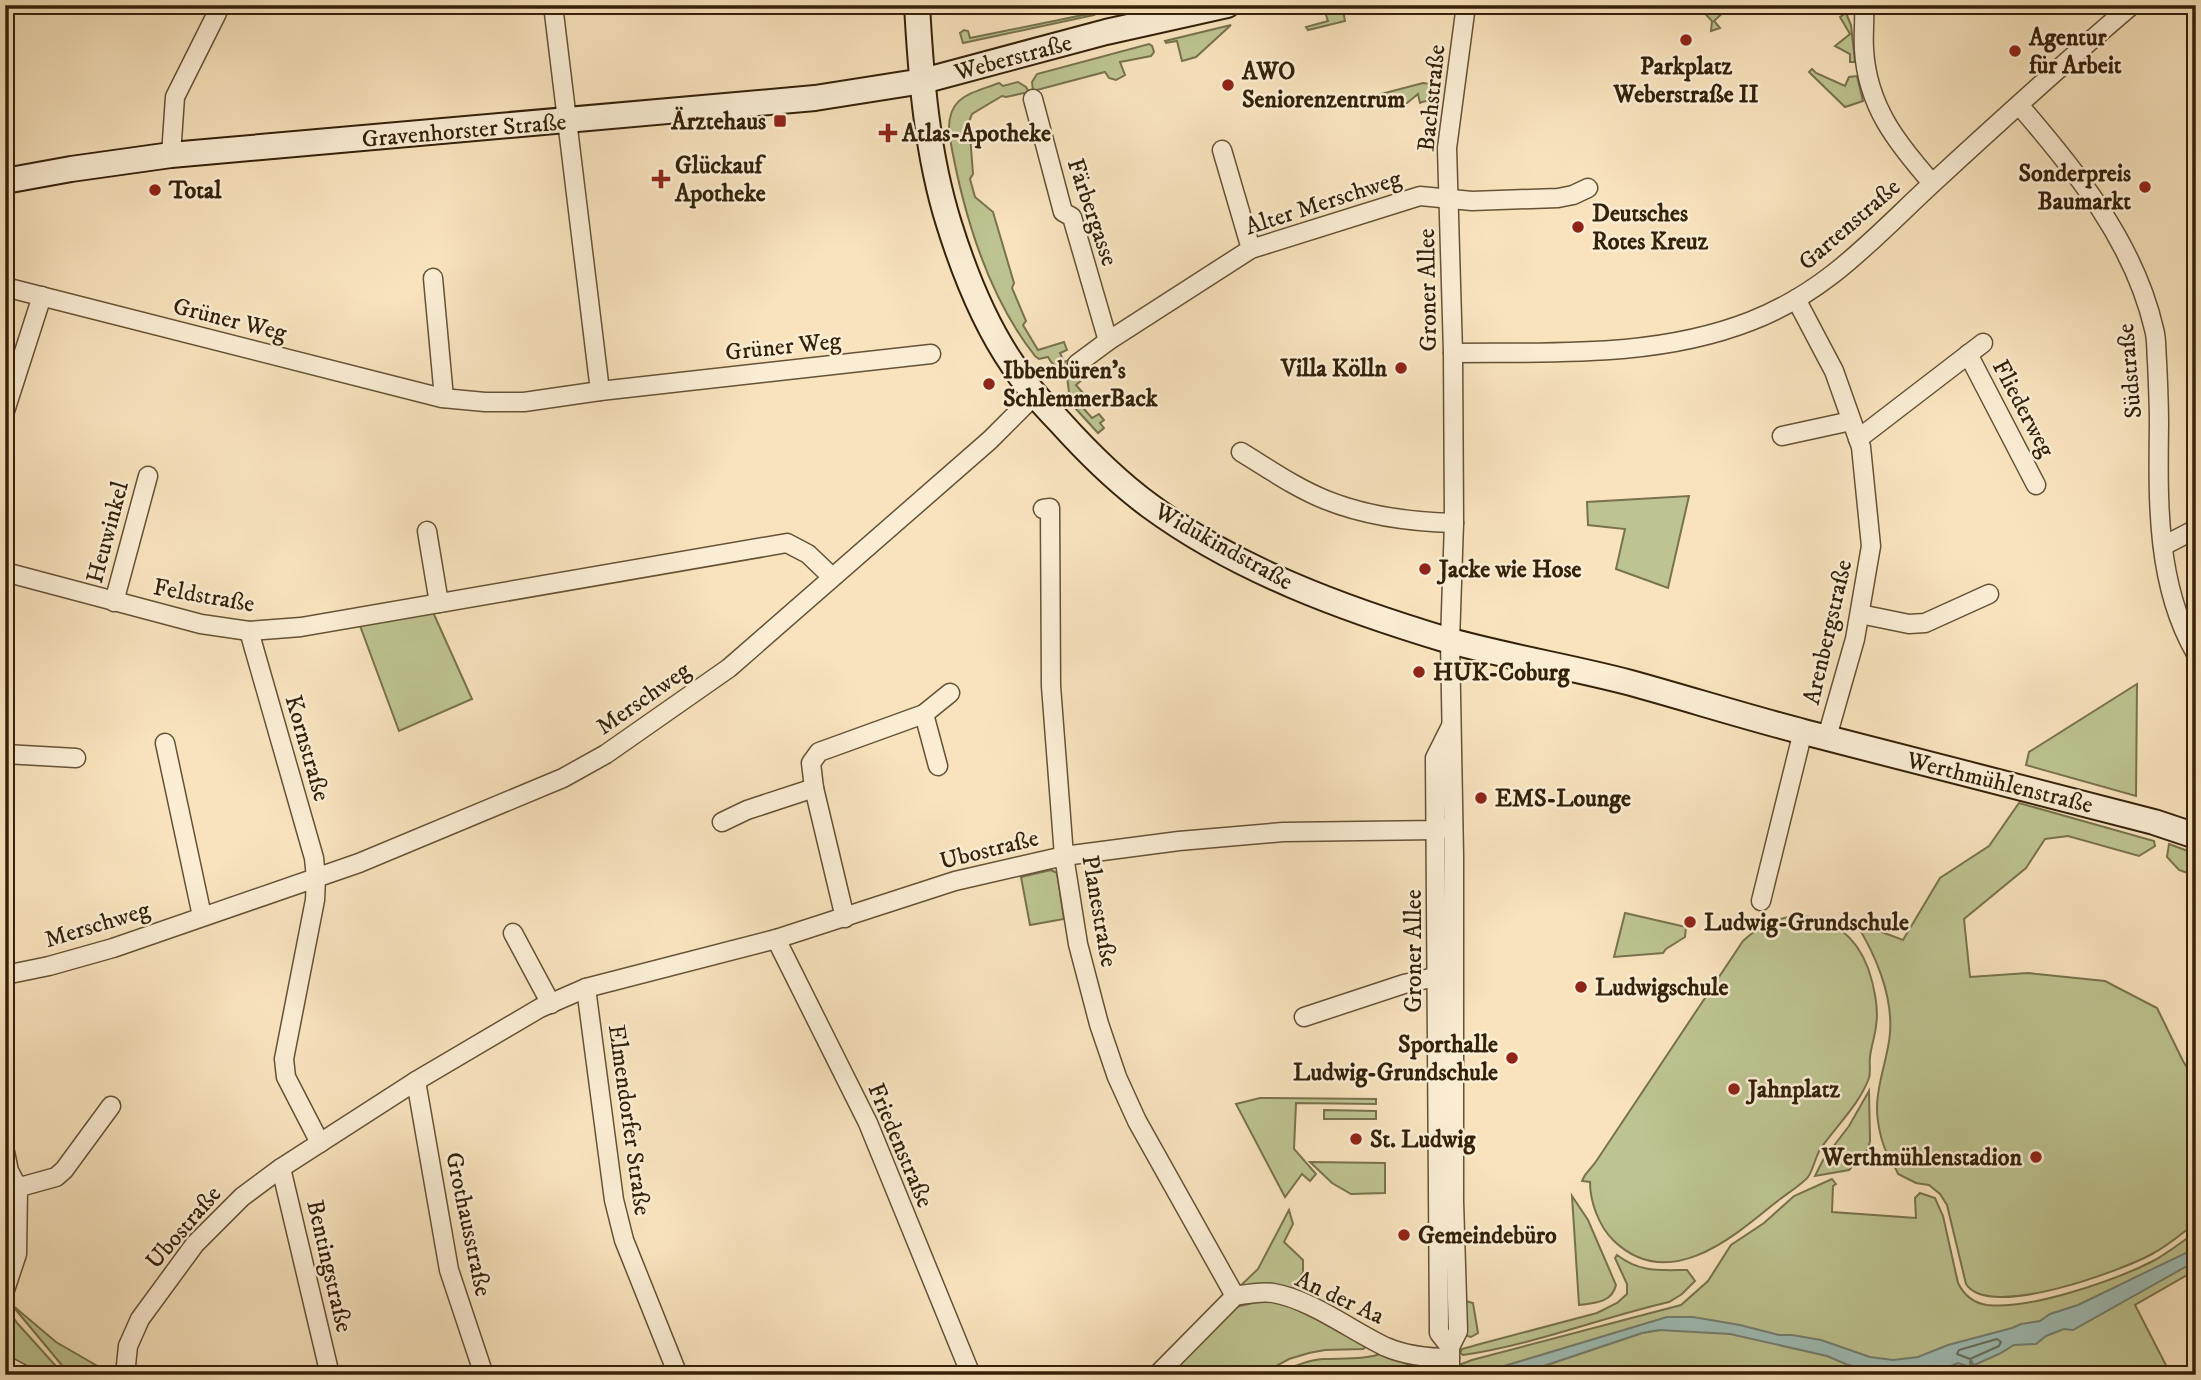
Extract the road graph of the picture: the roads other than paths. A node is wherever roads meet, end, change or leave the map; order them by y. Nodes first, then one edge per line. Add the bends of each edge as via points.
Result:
1 (219, 5) edge
2 (553, 5) edge
3 (917, 5) edge
4 (1227, 5) edge
5 (1466, 5) edge
6 (1864, 5) edge
7 (2127, 7) edge
8 (923, 81) junction
9 (1033, 99) dead end
10 (2019, 105) junction
11 (566, 121) junction
12 (1222, 150) dead end
13 (171, 155) junction
14 (5, 181) edge
15 (1932, 183) junction
16 (1588, 188) dead end
17 (1449, 197) junction
18 (1251, 249) junction
19 (433, 278) dead end
20 (5, 287) edge
21 (42, 296) junction
22 (1796, 299) junction
23 (1108, 341) junction
24 (1983, 343) dead end
25 (1453, 353) junction
26 (931, 354) dead end
27 (1968, 354) junction
28 (1077, 363) dead end
29 (600, 391) junction
30 (1035, 395) junction
31 (444, 398) junction
32 (7, 401) edge
33 (1851, 421) junction
34 (1782, 436) dead end
35 (1858, 439) junction
36 (1241, 452) dead end
37 (148, 476) dead end
38 (2036, 485) dead end
39 (1043, 509) dead end
40 (1454, 523) junction
41 (2196, 530) edge
42 (427, 531) dead end
43 (2163, 546) junction
44 (5, 572) edge
45 (832, 578) junction
46 (1989, 594) dead end
47 (114, 602) junction
48 (439, 603) junction
49 (1860, 614) junction
50 (249, 631) junction
51 (1450, 640) junction
52 (2195, 652) edge
53 (950, 693) dead end
54 (925, 714) junction
55 (1802, 732) junction
56 (1827, 737) junction
57 (165, 743) dead end
58 (5, 754) edge
59 (76, 758) dead end
60 (938, 766) dead end
61 (814, 788) junction
62 (722, 822) dead end
63 (1445, 828) junction
64 (2196, 836) edge
65 (1064, 856) junction
66 (316, 878) junction
67 (1761, 901) dead end
68 (202, 916) junction
69 (845, 918) junction
70 (513, 933) dead end
71 (776, 939) junction
72 (5, 975) edge
73 (1446, 975) junction
74 (586, 988) junction
75 (551, 1004) junction
76 (1304, 1017) dead end
77 (416, 1081) junction
78 (111, 1106) dead end
79 (320, 1143) junction
80 (5, 1152) edge
81 (281, 1168) junction
82 (12, 1189) edge
83 (5, 1290) edge
84 (1235, 1296) junction
85 (1450, 1361) edge
86 (5, 1365) edge
87 (24, 1375) edge
88 (125, 1375) edge
89 (331, 1375) edge
90 (484, 1375) edge
91 (678, 1375) edge
92 (971, 1375) edge
93 (1157, 1375) edge

1 - 13 street via 175,97
2 - 11 street
3 - 8 main road, Widukindstraße
4 - 8 main road, Weberstraße
5 - 17 street, Bachstraße via 1447,148
6 - 15 street via 1864,51 1873,97 1901,148
7 - 10 street, Gartenstraße
8 - 11 main road, Gravenhorster Straße via 815,98
8 - 30 main road, Widukindstraße via 934,170 965,271 991,328
9 - 23 street, Färbergasse via 1063,212 1072,217
10 - 15 street, Gartenstraße
10 - 43 street, Südstraße via 2089,191 2141,287 2155,331
11 - 13 main road, Gravenhorster Straße
11 - 29 street
12 - 18 street
13 - 14 main road, Gravenhorster Straße
15 - 22 street, Gartenstraße via 1867,247
16 - 17 street, Groner Allee via 1558,198 1472,201
17 - 18 street, Alter Merschweg via 1420,196
17 - 25 street, Groner Allee
18 - 23 street, Alter Merschweg
19 - 31 street
20 - 21 street, Grüner Weg
21 - 31 street, Grüner Weg
21 - 32 street
22 - 25 street, Gartenstraße via 1748,322 1670,343 1577,352
22 - 33 street, Arenbergstraße via 1833,371
23 - 28 street, Alter Merschweg
24 - 27 street, Fliederweg
25 - 40 street, Groner Allee
26 - 29 street, Grüner Weg
27 - 35 street, Fliederweg
27 - 38 street, Fliederweg
29 - 31 street, Grüner Weg via 524,402
30 - 45 street, Merschweg
30 - 51 main road, Widukindstraße via 1117,480 1188,532 1310,593
33 - 34 street
33 - 35 street, Arenbergstraße
35 - 49 street, Arenbergstraße via 1871,546
36 - 40 street via 1327,501 1397,519
37 - 47 street, Heuwinkel
39 - 65 street, Planestraße via 1050,509 1051,686
40 - 51 street, Groner Allee
41 - 43 street
42 - 48 street
43 - 52 street, Südstraße via 2176,610
44 - 47 street, Feldstraße
45 - 48 street, Feldstraße via 808,554 787,543
45 - 66 street, Merschweg via 729,668 606,754 563,778
46 - 49 street via 1925,623
47 - 50 street, Feldstraße
48 - 50 street, Feldstraße via 301,627
49 - 56 street, Arenbergstraße
50 - 66 street, Kornstraße
51 - 55 main road, Werthmühlenstraße via 1628,682
51 - 63 street, Groner Allee via 1452,722
53 - 54 street
54 - 60 street
54 - 61 street via 819,752 811,763
55 - 56 main road, Werthmühlenstraße
55 - 67 street
56 - 64 main road, Werthmühlenstraße
57 - 68 street
58 - 59 street
61 - 62 street
61 - 69 street
63 - 65 street, Ubostraße via 1283,832
63 - 73 street, Groner Allee
65 - 69 street, Ubostraße via 955,881
65 - 84 street, Planestraße via 1077,944 1116,1076
66 - 68 street, Merschweg
66 - 79 street via 284,1059 286,1077
68 - 72 street, Merschweg via 113,948
69 - 71 street, Ubostraße
70 - 75 street
71 - 74 street, Ubostraße
71 - 92 street, Friedenstraße via 868,1123
73 - 76 street
73 - 85 street, Groner Allee via 1439,1333
74 - 75 street, Ubostraße
74 - 91 street, Elmendorfer Straße via 614,1200 624,1240
75 - 77 street, Ubostraße
77 - 79 street, Ubostraße
77 - 90 street, Grothausstraße via 449,1270
78 - 82 street via 56,1177
79 - 81 street, Ubostraße
80 - 82 street
81 - 88 street, Ubostraße via 242,1197 195,1244 140,1319 128,1346
81 - 89 street, Bentingstraße
82 - 83 street via 17,1254
84 - 85 street, An der Aa via 1273,1293 1388,1347
84 - 93 street
86 - 87 street

